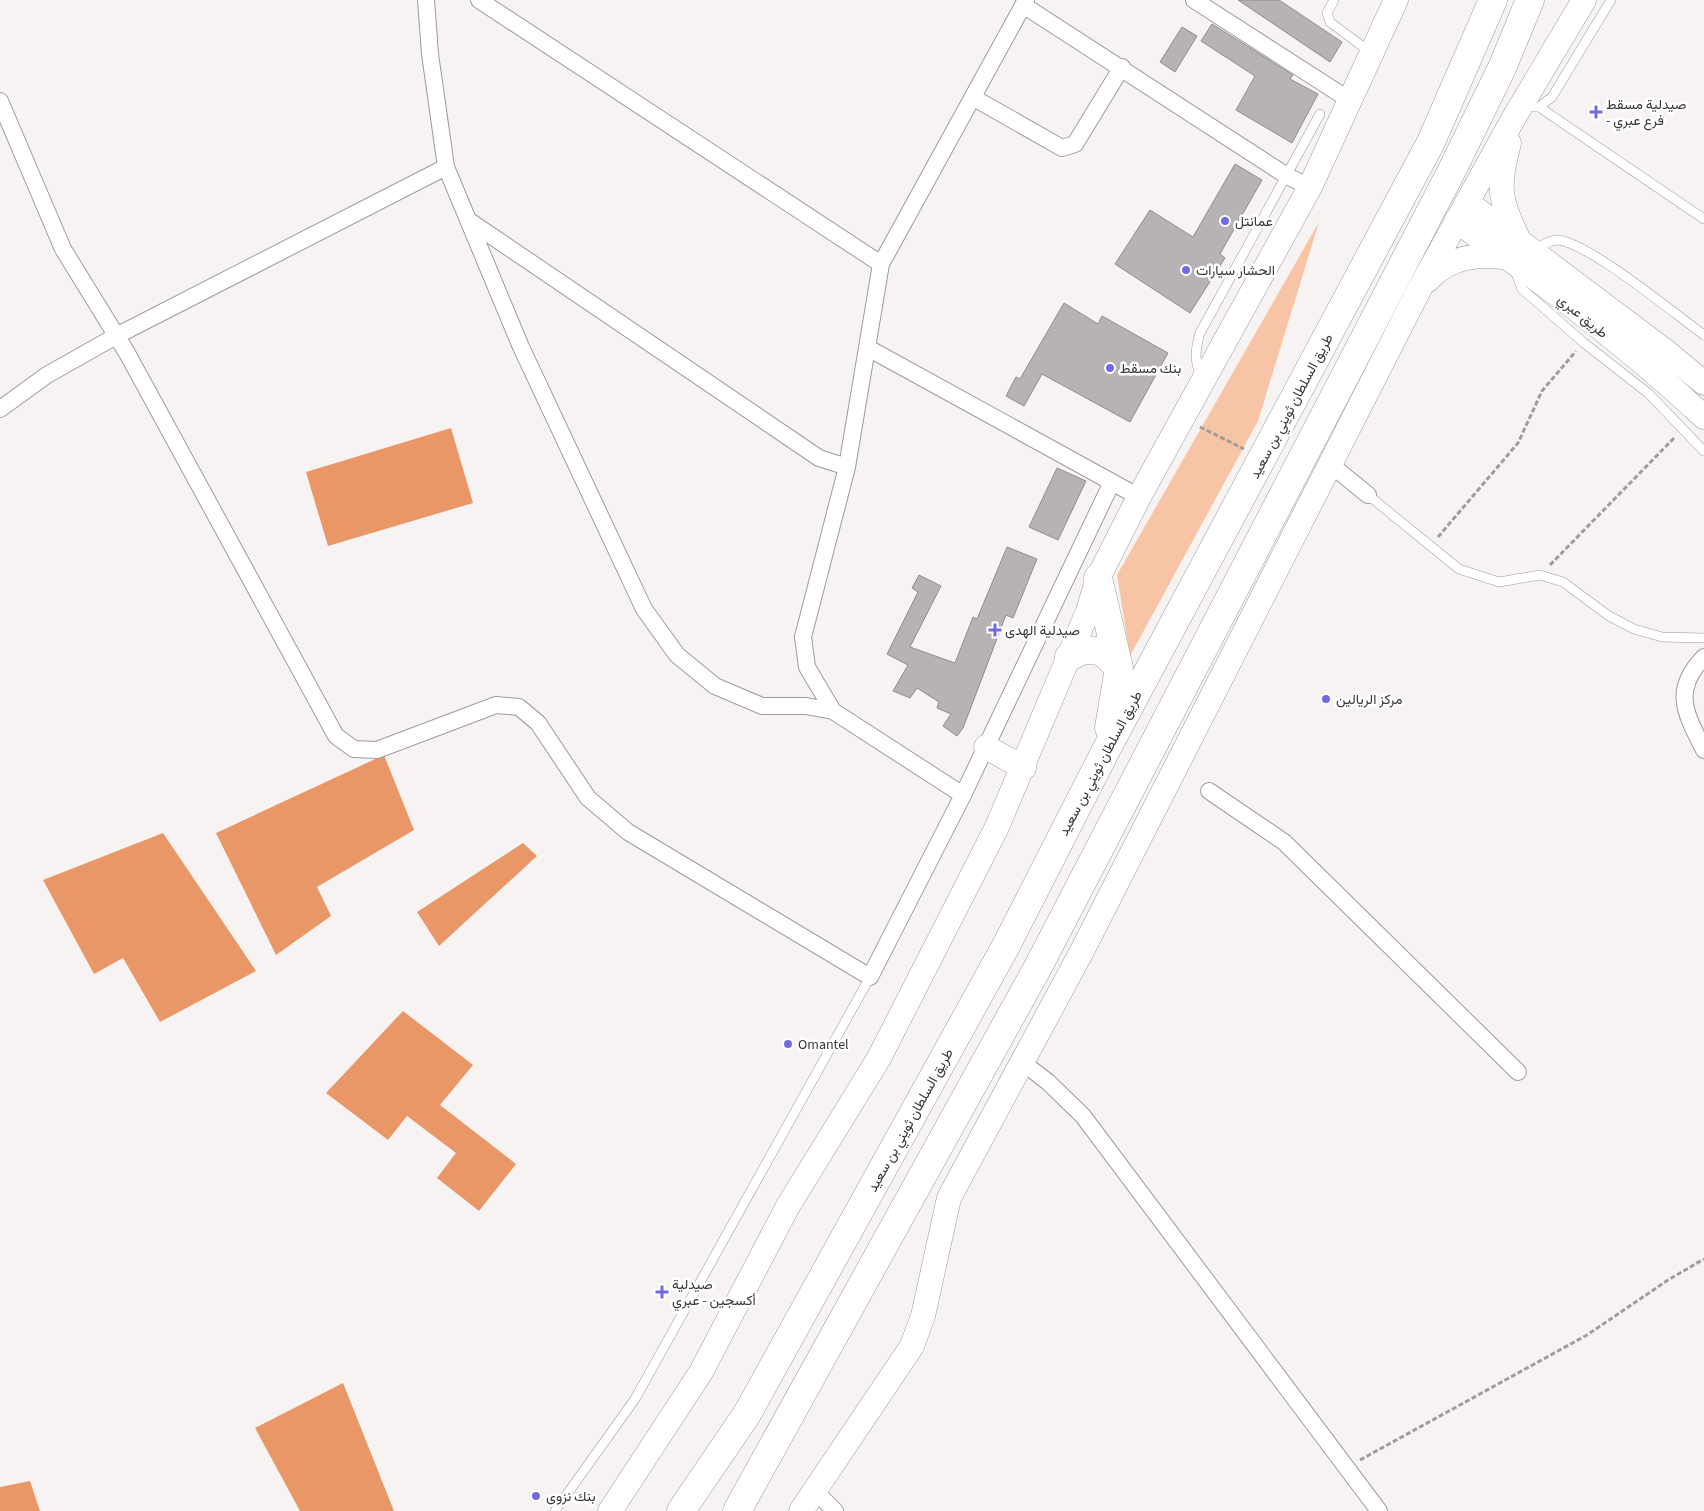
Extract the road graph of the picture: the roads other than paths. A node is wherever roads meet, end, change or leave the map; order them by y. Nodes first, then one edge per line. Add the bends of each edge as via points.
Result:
1 (426, 0) edge
2 (479, 0) edge
3 (1194, 0) edge
4 (1334, 0) edge
5 (1396, 0) edge
6 (1493, 0) edge
7 (1530, 0) edge
8 (1584, 0) edge
9 (1611, 0) edge
10 (1025, 2) edge
11 (1371, 53) junction
12 (1122, 67) junction
13 (974, 98) junction
14 (0, 101) edge
15 (1351, 101) junction
16 (1524, 112) junction
17 (1320, 114) dead end
18 (446, 167) junction
19 (1287, 176) junction
20 (1310, 188) junction
21 (1462, 212) junction
22 (1704, 219) edge
23 (468, 220) junction
24 (1519, 253) junction
25 (882, 264) junction
26 (1420, 288) junction
27 (1704, 335) edge
28 (116, 336) junction
29 (868, 348) junction
30 (1204, 383) junction
31 (1704, 383) edge
32 (1700, 407) edge
33 (0, 409) edge
34 (1704, 451) edge
35 (1330, 464) junction
36 (846, 467) junction
37 (1112, 482) junction
38 (1368, 494) joint
39 (1139, 497) junction
40 (1098, 578) junction
41 (1704, 638) edge
42 (1069, 657) junction
43 (1704, 657) edge
44 (1119, 668) junction
45 (834, 712) junction
46 (986, 747) junction
47 (1704, 750) edge
48 (1105, 752) junction
49 (1024, 768) junction
50 (1209, 791) dead end
51 (963, 795) junction
52 (870, 977) junction
53 (1022, 1062) junction
54 (1518, 1072) dead end
55 (815, 1491) junction
56 (737, 1510) edge
57 (555, 1511) edge
58 (610, 1511) edge
59 (681, 1511) edge
60 (801, 1511) edge
61 (835, 1511) edge
62 (1379, 1511) edge

1 - 18 street
2 - 25 street
3 - 15 street
4 - 11 lane via 1327,13 1330,22
5 - 11 street
6 - 48 highway, طريق السلطان ثويني بن سعيد via 1431,142
7 - 56 highway via 1502,68 1451,172 1038,967
8 - 16 street
9 - 16 lane via 1552,97
10 - 12 street
10 - 13 street
11 - 15 street
12 - 13 street via 1075,144 1069,148 1062,148
12 - 19 street
13 - 25 street
14 - 28 street via 63,249
15 - 20 street
16 - 21 street
16 - 22 lane
16 - 24 street via 1500,188 1502,205
17 - 19 lane
18 - 23 street
18 - 28 street
19 - 20 street
19 - 30 lane via 1200,333 1195,350 1197,367
20 - 30 street
21 - 24 street, طريق عبري
21 - 26 street
23 - 36 street via 819,458
23 - 45 street via 521,347 605,529 644,609 677,655 715,686 750,703 806,706
24 - 26 street via 1470,256 1440,270
24 - 27 lane via 1558,240 1587,250
24 - 31 street, طريق عبري via 1664,350
24 - 32 street, طريق عبري via 1652,371
24 - 34 lane via 1522,289 1648,393
25 - 29 street
26 - 35 street
28 - 33 street via 47,375
28 - 52 street via 336,736 354,750 378,750 496,705 519,707 538,723 588,798 628,832
29 - 36 street
29 - 37 street
30 - 39 street
35 - 38 street
35 - 53 street via 1081,953
36 - 45 street via 803,637 807,667
37 - 39 street
37 - 46 street
38 - 41 lane via 1459,569 1499,582 1540,576 1563,582 1608,616 1634,629 1662,637
39 - 40 street
40 - 42 street
40 - 44 highway
42 - 44 highway via 1083,650 1102,650
42 - 49 street
43 - 47 street via 1691,671 1685,686 1684,702
44 - 48 highway
45 - 51 street
46 - 49 street
46 - 51 street
48 - 59 highway, طريق السلطان ثويني بن سعيد via 1007,944 752,1405
49 - 58 street via 879,1058 788,1206 701,1372
50 - 54 street via 1284,842
51 - 52 street
52 - 57 lane via 635,1400
53 - 55 street via 945,1207 923,1316 912,1346
53 - 62 street via 1083,1116
55 - 60 street
55 - 61 street

